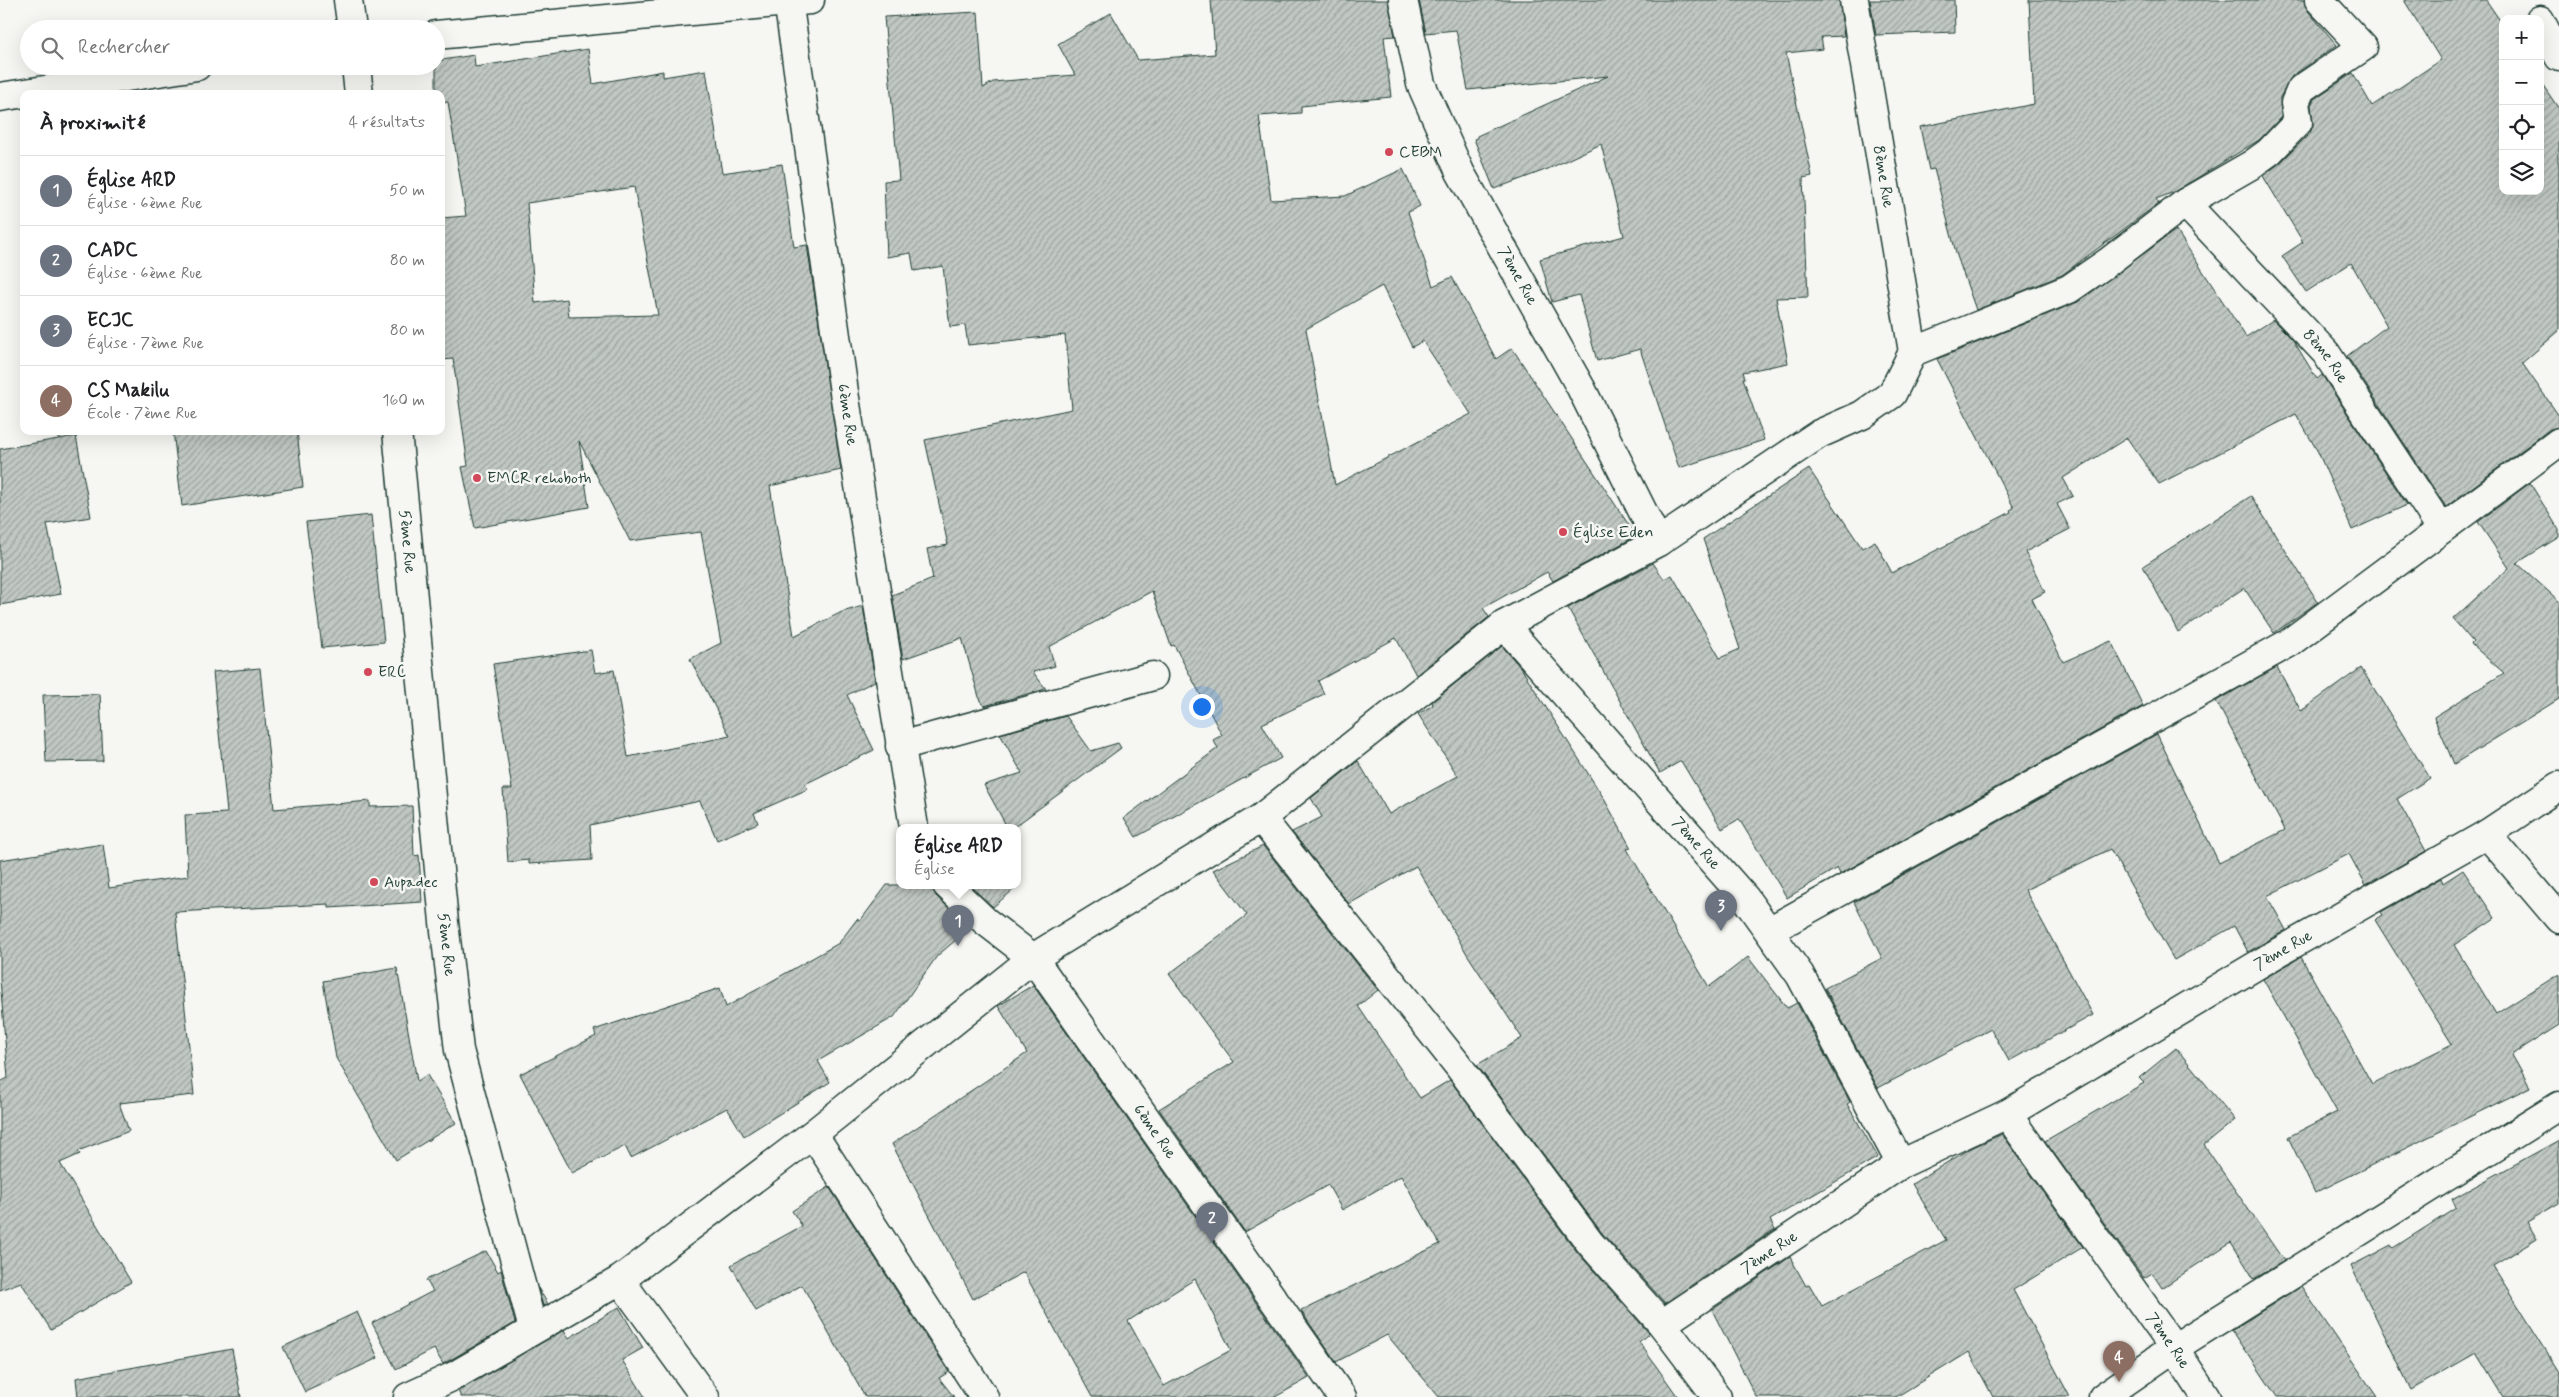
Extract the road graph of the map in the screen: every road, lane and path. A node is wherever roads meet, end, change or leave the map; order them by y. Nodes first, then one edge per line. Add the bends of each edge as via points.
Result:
1 (348, 0) edge
2 (1403, 0) edge
3 (1854, 0) edge
4 (2319, 0) edge
5 (2530, 0) edge
6 (796, 1) edge
7 (2538, 15) edge
8 (351, 20) edge
9 (2544, 28) edge
10 (445, 34) edge
11 (2559, 57) edge
12 (140, 75) edge
13 (357, 75) edge
14 (44, 90) edge
15 (359, 90) edge
16 (20, 94) edge
17 (0, 97) edge
18 (2185, 202) junction
19 (1913, 352) junction
20 (397, 435) edge
21 (2559, 442) edge
22 (2441, 528) junction
23 (1658, 542) junction
24 (1504, 625) junction
25 (1153, 676) dead end
26 (900, 746) junction
27 (2559, 786) edge
28 (1261, 818) junction
29 (913, 824) edge
30 (2487, 834) junction
31 (951, 889) edge
32 (2559, 918) edge
33 (1769, 931) junction
34 (1033, 958) junction
35 (2559, 1106) edge
36 (2007, 1114) junction
37 (813, 1134) junction
38 (1901, 1164) junction
39 (620, 1280) junction
40 (1662, 1324) junction
41 (534, 1330) junction
42 (2174, 1348) junction
43 (408, 1397) edge
44 (705, 1397) edge
45 (984, 1397) edge
46 (1342, 1397) edge
47 (1717, 1397) edge
48 (2103, 1397) edge
49 (2206, 1397) edge

1 - 8 street
2 - 23 street, 7ème Rue via 1421,84 1460,172 1581,388
3 - 19 street, 8ème Rue
4 - 18 street via 2363,47 2302,89 2295,103 2298,122 2269,152
5 - 7 street
6 - 10 street
6 - 26 street, 6ème Rue via 843,382
9 - 11 street
12 - 14 street
13 - 15 street
16 - 17 street
18 - 19 street via 2069,289
18 - 22 street, 8ème Rue via 2326,353
19 - 23 street via 1892,394 1862,415 1819,434
20 - 41 street, 5ème Rue via 459,1050
21 - 22 street
22 - 33 street via 2288,643
23 - 24 street
24 - 28 street
24 - 33 street, 7ème Rue via 1745,898
25 - 26 street
26 - 29 street, 6ème Rue
27 - 30 street, 7ème Rue
28 - 34 street
28 - 40 street via 1457,1064 1590,1243
30 - 32 street
30 - 36 street, 7ème Rue via 2279,952
31 - 34 street, 6ème Rue via 984,921
33 - 38 street, 7ème Rue via 1800,975
34 - 37 street
34 - 46 street, 6ème Rue
35 - 42 street
36 - 38 street, 7ème Rue
36 - 42 street, 7ème Rue
37 - 39 street
37 - 45 street
38 - 40 street, 7ème Rue
39 - 41 street
39 - 44 street
40 - 47 street
41 - 43 street via 454,1376
42 - 48 street
42 - 49 street, 7ème Rue

